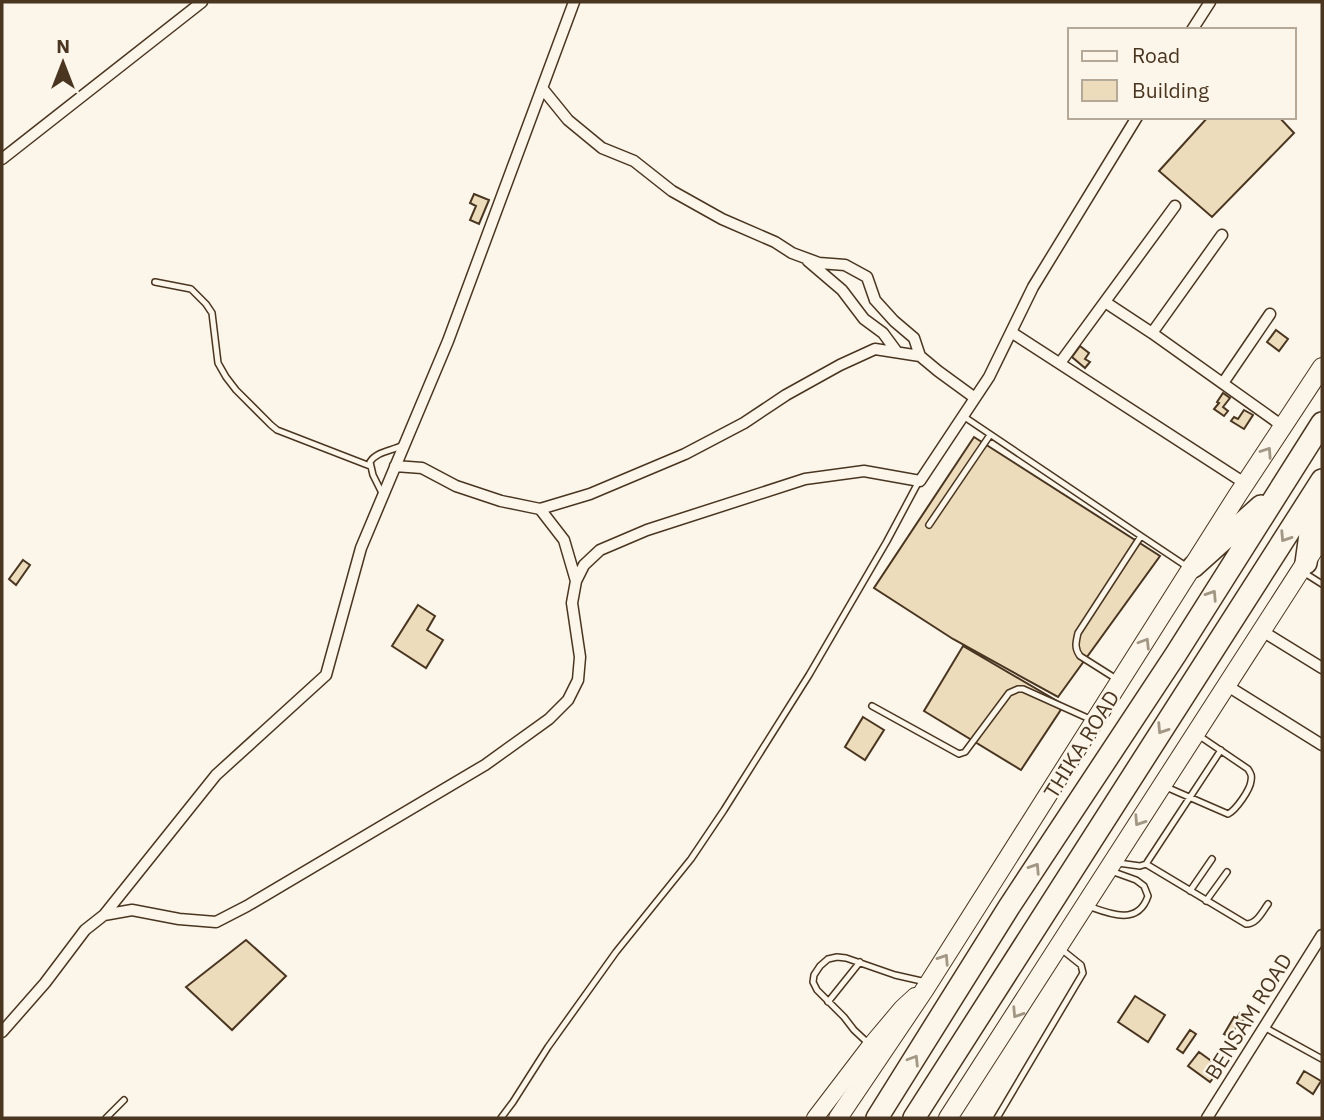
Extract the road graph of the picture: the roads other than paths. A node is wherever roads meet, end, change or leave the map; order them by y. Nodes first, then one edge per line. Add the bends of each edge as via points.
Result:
1 (202, 2) edge
2 (574, 2) edge
3 (1210, 2) edge
4 (1193, 28) edge
5 (542, 88) junction
6 (1135, 119) edge
7 (2, 159) edge
8 (1175, 206) dead end
9 (1222, 235) dead end
10 (803, 257) junction
11 (155, 282) dead end
12 (1105, 302) junction
13 (1270, 314) dead end
14 (1011, 332) junction
15 (1152, 333) junction
16 (897, 352) junction
17 (919, 356) junction
18 (1060, 363) junction
19 (1322, 368) edge
20 (1223, 383) junction
21 (975, 397) junction
22 (963, 416) junction
23 (1322, 423) edge
24 (1284, 427) junction
25 (990, 435) junction
26 (404, 445) junction
27 (370, 466) junction
28 (395, 466) junction
29 (920, 481) junction
30 (1245, 484) junction
31 (1319, 485) edge
32 (1281, 488) junction
33 (383, 495) junction
34 (540, 509) junction
35 (929, 525) dead end
36 (1141, 536) junction
37 (1322, 537) edge
38 (1303, 567) junction
39 (1192, 569) junction
40 (576, 581) junction
41 (1322, 584) edge
42 (1262, 631) junction
43 (1322, 668) edge
44 (1121, 681) junction
45 (1226, 685) junction
46 (872, 706) dead end
47 (1095, 722) junction
48 (1195, 733) junction
49 (1322, 745) edge
50 (1221, 750) junction
51 (1162, 785) junction
52 (1189, 798) junction
53 (1212, 859) dead end
54 (1146, 864) junction
55 (1110, 866) junction
56 (1227, 872) dead end
57 (1190, 891) junction
58 (1206, 901) junction
59 (1268, 904) dead end
60 (1085, 905) junction
61 (104, 915) junction
62 (1322, 935) edge
63 (1058, 948) junction
64 (860, 962) junction
65 (927, 986) junction
66 (828, 1002) junction
67 (1264, 1027) junction
68 (2, 1032) edge
69 (870, 1046) junction
70 (1322, 1059) edge
71 (124, 1100) dead end
72 (106, 1118) edge
73 (501, 1118) edge
74 (815, 1118) edge
75 (838, 1118) edge
76 (877, 1118) edge
77 (915, 1118) edge
78 (948, 1118) edge
79 (997, 1118) edge
80 (1207, 1118) edge

1 - 7 street
2 - 5 street
3 - 4 street
5 - 10 street via 568,120 602,148 634,161 672,191 722,219
5 - 26 street via 448,341
6 - 14 street
8 - 12 street
9 - 15 street
10 - 16 street via 842,290
10 - 17 street via 845,265 867,277 875,300 914,338
11 - 27 lane via 191,289 206,304 212,313 218,363 236,390 271,425
12 - 15 street
12 - 18 street
13 - 20 street
14 - 18 street
14 - 21 street
15 - 20 street
16 - 17 street
16 - 34 street via 875,349 852,359 685,454 590,494
17 - 21 street
18 - 30 street
19 - 24 main road, THIKA ROAD
20 - 24 street
21 - 22 street
22 - 25 lane
22 - 29 street
23 - 32 highway, THIKA ROAD
30 -> 24 main road, THIKA ROAD
25 - 35 lane
25 - 36 lane
26 - 27 lane via 378,454
26 - 28 street
27 - 33 lane
28 - 33 street
28 - 34 street via 422,468 501,502
29 - 40 street via 864,471 804,479 600,550
29 - 73 lane via 809,675 724,810 548,1046
30 - 39 main road, THIKA ROAD
31 - 38 highway
31 -> 77 highway
32 - 39 highway
76 -> 32 highway, THIKA ROAD
33 - 61 street via 361,548 326,675 216,775
34 - 40 street via 564,540
36 - 39 lane
36 - 44 lane via 1076,644 1080,656
37 - 38 main road
38 - 41 lane
38 - 42 main road
44 -> 39 main road, THIKA ROAD
40 - 61 street via 572,603 580,657 578,680 568,700 549,719 485,765 216,922 132,910
42 - 43 street
42 - 45 main road
44 - 47 main road, THIKA ROAD
45 - 48 main road
45 - 49 street
46 - 47 lane via 959,754 1018,689
65 -> 47 main road, THIKA ROAD
48 - 50 lane
48 - 51 main road
50 - 52 lane
50 - 52 lane via 1251,773 1250,786 1240,802 1228,814
51 - 52 lane
51 -> 55 main road
52 - 54 lane
53 - 57 lane
54 - 55 lane
54 - 57 lane
55 - 60 main road
55 - 60 lane via 1143,886 1148,896 1145,905 1137,914 1125,916
56 - 58 lane
57 - 58 lane
58 - 59 lane via 1246,924 1256,920
60 - 63 main road
61 - 68 street via 85,930
62 - 67 street, BENSAM ROAD
63 -> 78 main road
63 - 79 lane via 1081,965 1083,973
64 - 65 lane
64 - 66 lane
64 - 66 lane via 836,957 820,966 813,982
65 - 69 street
65 - 75 main road, THIKA ROAD
66 - 69 lane
67 - 70 lane
67 - 80 street, BENSAM ROAD
69 - 74 street
71 - 72 lane

